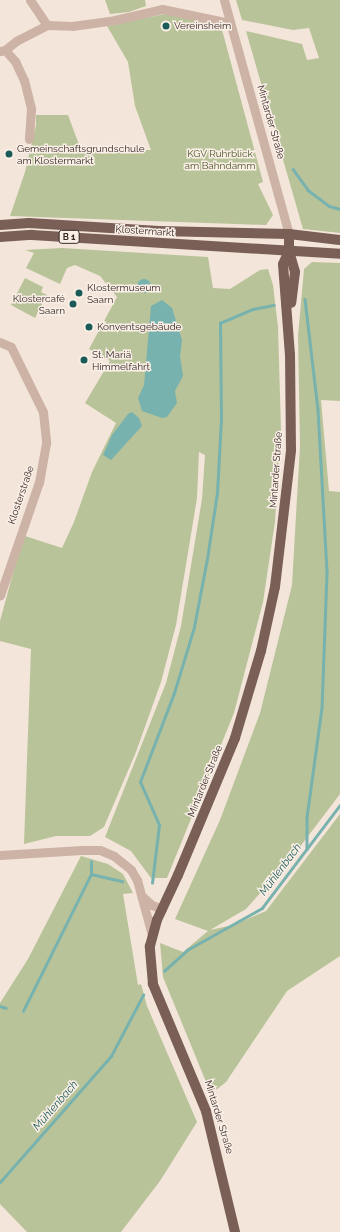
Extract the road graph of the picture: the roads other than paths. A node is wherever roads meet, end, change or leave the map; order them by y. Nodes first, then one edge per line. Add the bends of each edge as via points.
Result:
1 (30, 0) edge
2 (224, 0) edge
3 (230, 23) junction
4 (47, 25) junction
5 (2, 50) edge
6 (29, 139) dead end
7 (0, 225) edge
8 (289, 234) junction
9 (0, 237) edge
10 (340, 240) edge
11 (289, 251) junction
12 (340, 254) edge
13 (0, 342) edge
14 (0, 595) edge
15 (0, 855) edge
16 (143, 897) junction
17 (162, 909) junction
18 (152, 935) junction
19 (235, 1232) edge

1 - 4 street
2 - 3 street, Mintarder Straße
3 - 4 street via 162,9 115,20 72,26
3 - 8 street, Mintarder Straße
4 - 5 street
5 - 6 street via 15,61 24,80 31,109
7 - 8 main road, Klostermarkt / B 1 via 29,223 159,231
8 - 10 main road, B 1
8 - 11 main road, Mintarder Straße
9 - 11 main road, Klostermarkt / B 1 via 32,235
11 - 12 main road, B 1
11 - 17 main road, Mintarder Straße via 295,272 288,320 291,450 272,601 261,651 235,738 212,798
13 - 14 street, Klosterstraße via 11,347 43,412 46,443 39,482
15 - 16 street via 100,850 114,856 131,870 138,880
16 - 17 street
16 - 18 street
17 - 18 main road, Mintarder Straße
18 - 19 main road, Mintarder Straße via 150,960 153,984 206,1111

